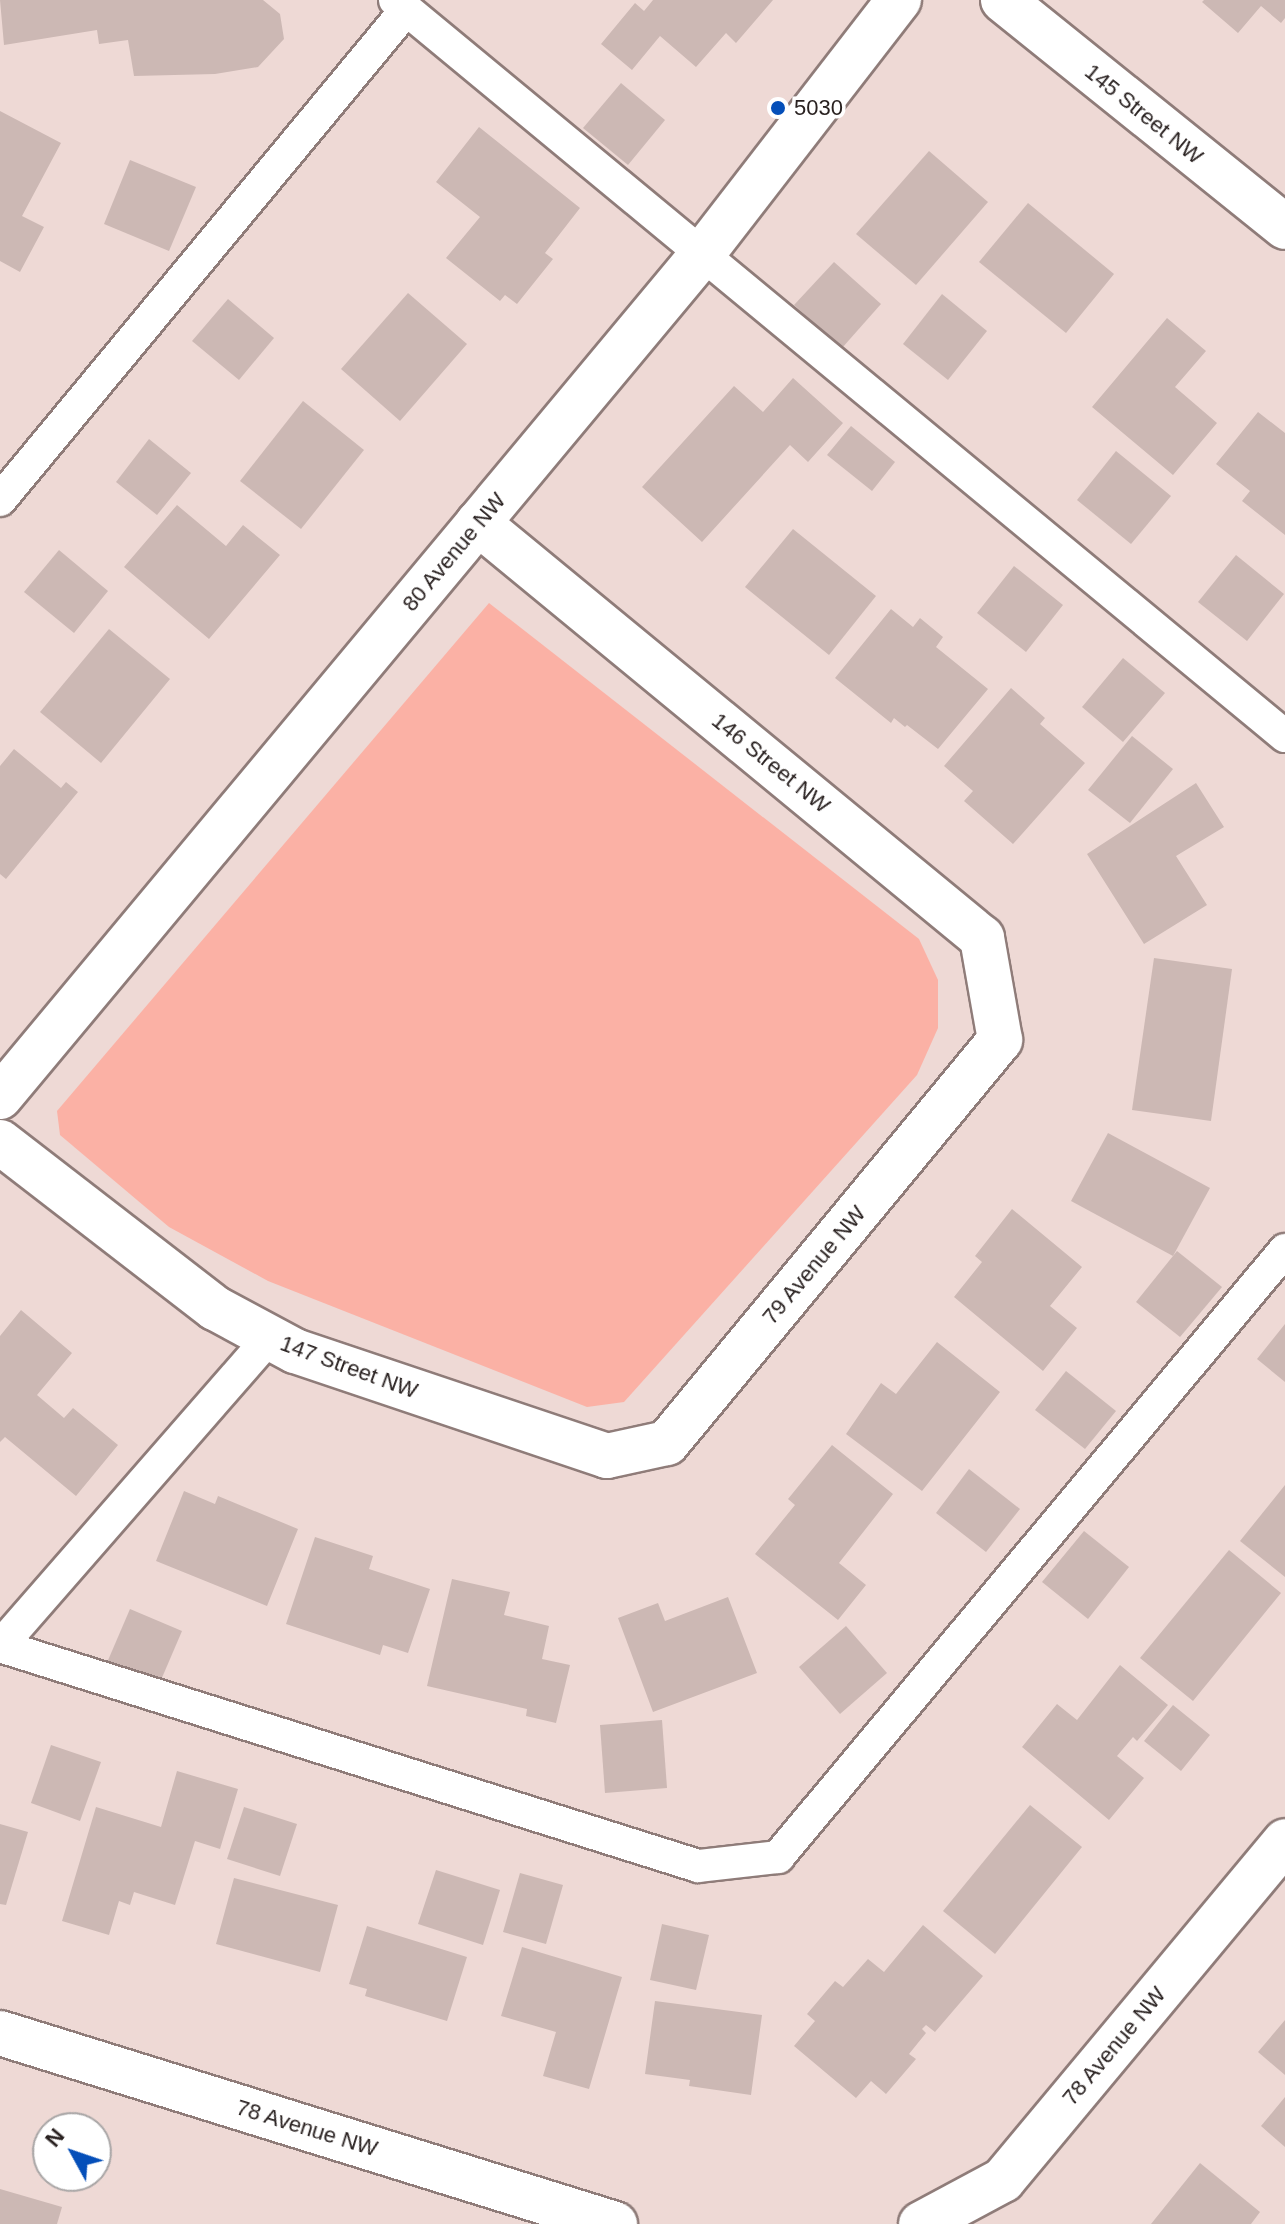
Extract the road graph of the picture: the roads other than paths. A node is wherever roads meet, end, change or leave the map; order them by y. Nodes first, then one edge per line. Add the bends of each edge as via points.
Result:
1 (899, 0) edge
2 (1003, 0) edge
3 (400, 5) edge
4 (1285, 227) edge
5 (704, 252) junction
6 (0, 500) edge
7 (478, 523) junction
8 (1285, 736) edge
9 (1000, 1040) joint
10 (0, 1097) edge
11 (0, 1142) edge
12 (1285, 1250) edge
13 (269, 1338) junction
14 (607, 1456) joint
15 (1285, 1841) edge
16 (0, 2033) edge
17 (615, 2224) edge
18 (921, 2224) edge

1 - 5 street, 80 Avenue NW
2 - 4 street, 145 Street NW
3 - 5 lane
3 - 6 lane
5 - 7 street, 80 Avenue NW
5 - 8 lane
7 - 9 street, 146 Street NW via 982,938
7 - 10 street, 80 Avenue NW
9 - 14 street, 79 Avenue NW via 667,1443
11 - 13 street, 147 Street NW via 215,1308
12 - 13 lane via 778,1857 698,1866 0,1646
13 - 14 street, 147 Street NW
15 - 18 street, 78 Avenue NW via 1003,2180
16 - 17 street, 78 Avenue NW

